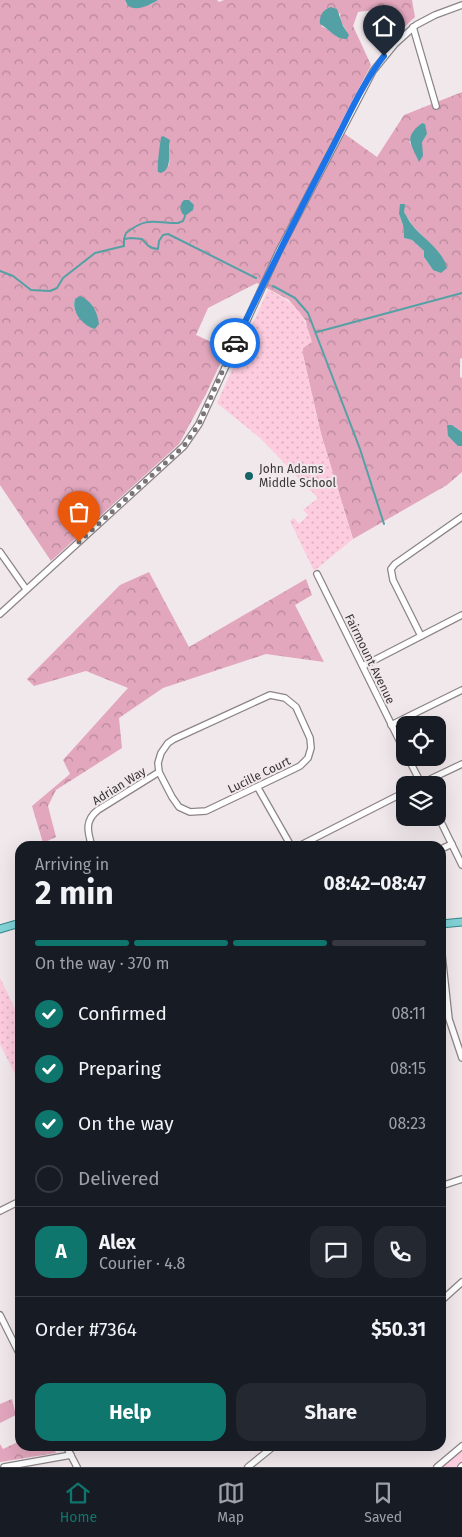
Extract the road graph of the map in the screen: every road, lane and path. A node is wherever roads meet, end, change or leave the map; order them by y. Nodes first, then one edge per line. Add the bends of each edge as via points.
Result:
1 (462, 5) edge
2 (413, 27) junction
3 (436, 106) dead end
4 (462, 517) edge
5 (0, 552) edge
6 (317, 574) dead end
7 (26, 588) junction
8 (0, 614) edge
9 (462, 615) edge
10 (421, 636) junction
11 (362, 666) junction
12 (462, 690) edge
13 (391, 725) junction
14 (396, 735) edge
15 (462, 764) edge
16 (159, 772) junction
17 (437, 776) edge
18 (258, 788) junction
19 (396, 797) edge
20 (443, 826) edge
21 (90, 841) edge
22 (288, 841) edge
23 (309, 841) edge
24 (452, 844) junction
25 (446, 847) edge
26 (462, 865) edge
27 (462, 922) edge
28 (446, 924) edge
29 (15, 925) edge
30 (1, 930) edge
31 (446, 992) edge
32 (446, 1019) edge
33 (449, 1019) junction
34 (462, 1058) edge
35 (462, 1179) edge
36 (446, 1184) edge
37 (15, 1204) edge
38 (0, 1211) edge
39 (462, 1282) edge
40 (446, 1296) edge
41 (0, 1315) edge
42 (15, 1345) edge
43 (462, 1446) edge
44 (69, 1451) edge
45 (268, 1451) edge
46 (71, 1455) junction
47 (4, 1467) edge
48 (77, 1467) edge
49 (248, 1467) edge
50 (437, 1467) edge

1 - 2 street
2 - 3 street
2 - 7 street via 384,56 362,91 279,251 193,434 172,458
4 - 10 street via 391,570
5 - 7 street
6 - 11 street, Fairmount Avenue
7 - 8 street
9 - 10 street
10 - 11 street
11 - 13 street, Fairmount Avenue
12 - 13 street
13 - 14 street, Fairmount Avenue
15 - 17 street
16 - 18 street, Lucille Court via 175,803 190,812 201,813
16 - 18 street, Lucille Court via 161,753 174,739 264,696 280,696 296,707 310,738 310,754 300,766
16 - 21 street, Adrian Way via 90,817 87,832
18 - 22 street
19 - 23 street
20 - 24 street
24 - 25 street
24 - 26 street
27 - 28 main road
29 - 30 main road
31 - 33 street
32 - 33 street
33 - 34 street
35 - 36 street
37 - 38 street
39 - 40 street
41 - 42 street
43 - 50 street
44 - 46 street
45 - 49 street
46 - 47 street
46 - 48 street

